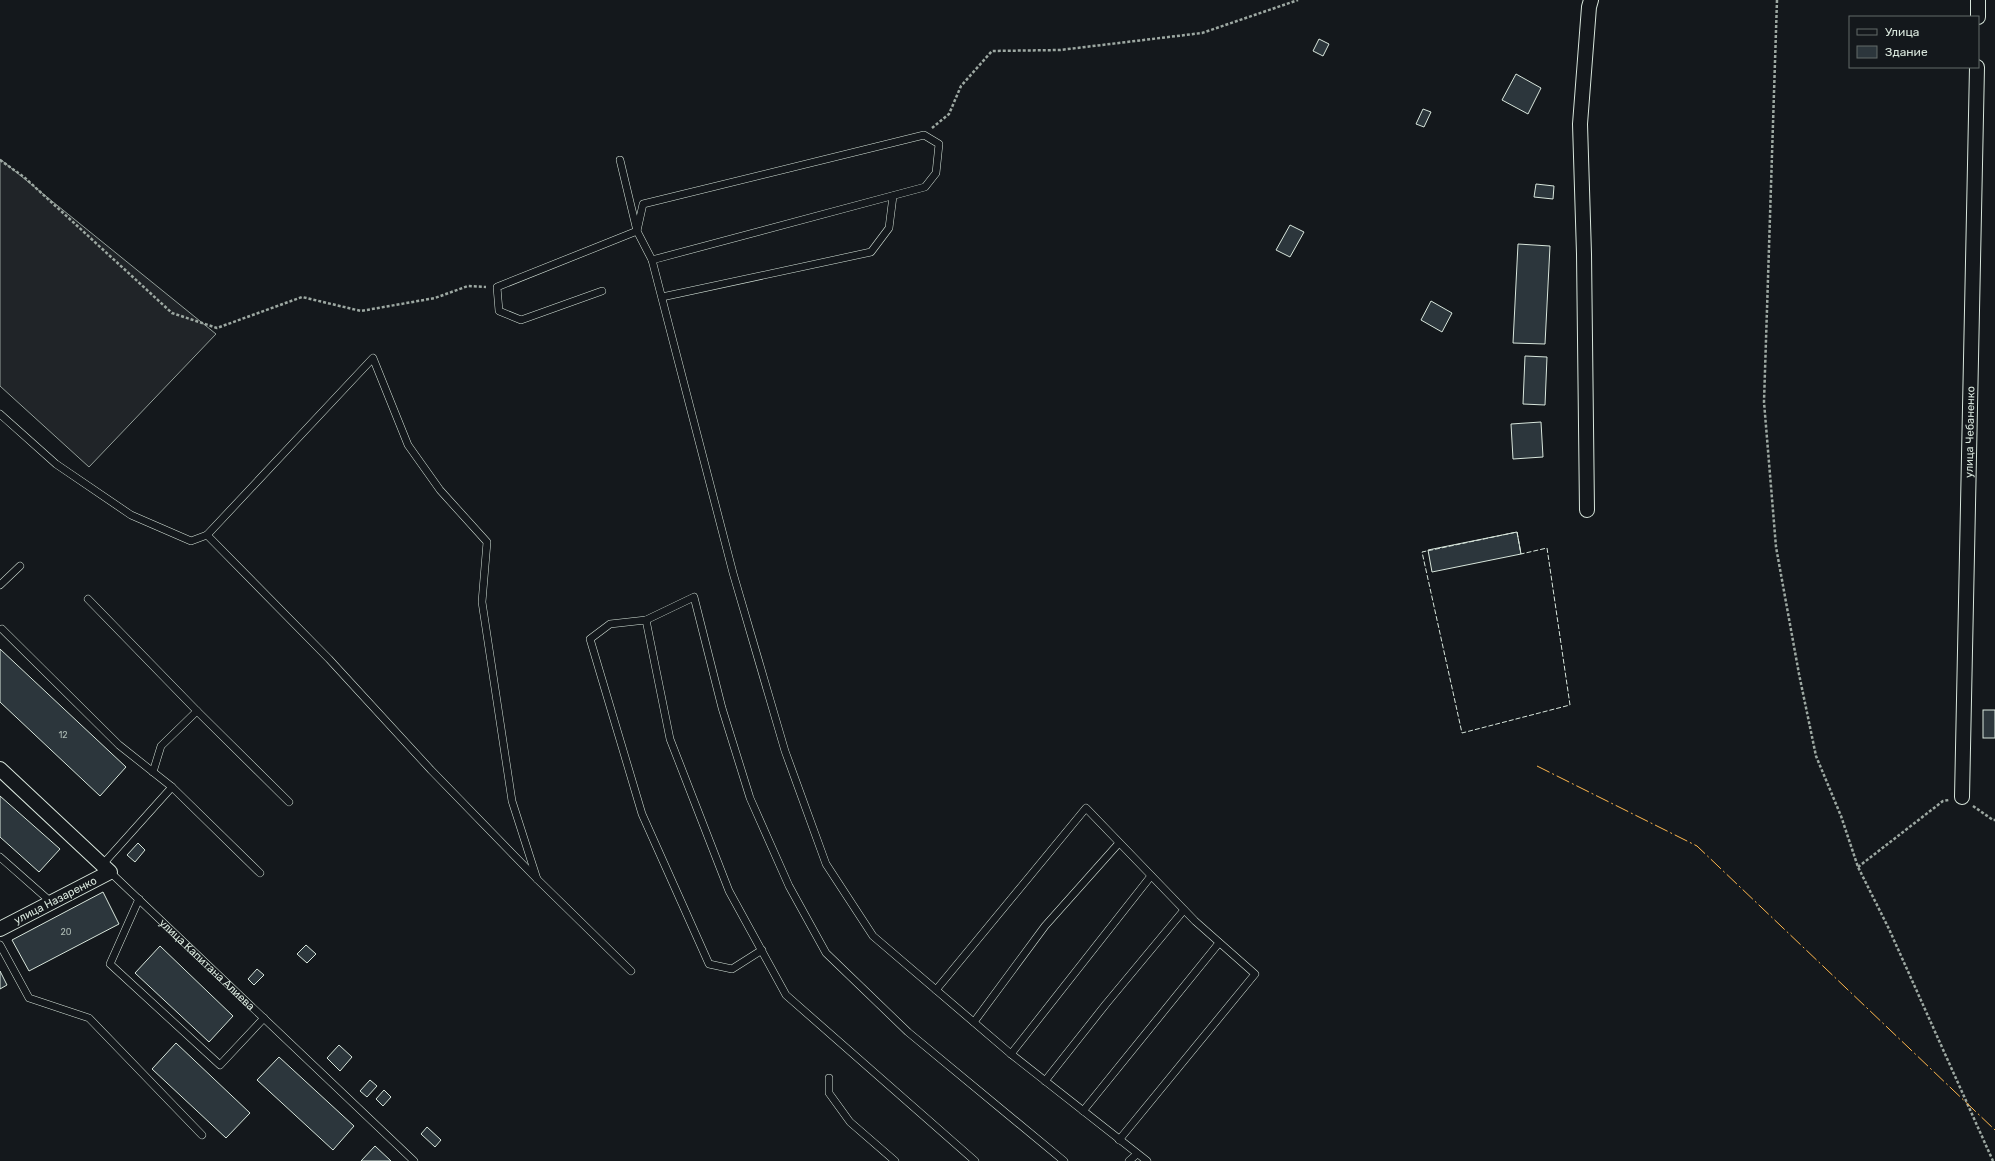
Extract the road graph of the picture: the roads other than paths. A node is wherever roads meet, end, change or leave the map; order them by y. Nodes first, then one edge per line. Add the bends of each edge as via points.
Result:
1 (1591, 0) edge
2 (1978, 0) edge
3 (1978, 16) edge
4 (1977, 68) edge
5 (620, 160) dead end
6 (893, 196) junction
7 (637, 231) junction
8 (652, 260) junction
9 (602, 291) dead end
10 (662, 297) junction
11 (0, 414) edge
12 (1587, 510) dead end
13 (207, 535) junction
14 (20, 566) dead end
15 (0, 585) edge
16 (88, 599) dead end
17 (646, 620) junction
18 (2, 629) dead end
19 (197, 712) junction
20 (0, 769) edge
21 (153, 772) junction
22 (172, 787) junction
23 (1962, 797) road end
24 (289, 802) dead end
25 (1120, 843) junction
26 (0, 857) edge
27 (107, 868) junction
28 (260, 873) dead end
29 (1151, 876) junction
30 (538, 880) junction
31 (139, 899) junction
32 (51, 902) junction
33 (1184, 910) junction
34 (0, 929) edge
35 (1219, 943) junction
36 (0, 944) edge
37 (762, 950) junction
38 (631, 972) dead end
39 (936, 990) junction
40 (264, 1018) junction
41 (974, 1022) junction
42 (1011, 1054) junction
43 (829, 1078) dead end
44 (1046, 1081) junction
45 (1083, 1111) junction
46 (202, 1134) dead end
47 (1120, 1140) junction
48 (1137, 1154) junction
49 (414, 1161) edge
50 (895, 1161) edge
51 (975, 1161) edge
52 (1064, 1161) edge
53 (1129, 1161) edge
54 (1146, 1161) edge

1 - 12 street via 1580,124
2 - 3 street
4 - 23 street, улица Чебаненко
5 - 7 lane
6 - 7 lane via 925,187 936,173 939,144 924,135 643,204
6 - 8 lane
6 - 10 lane via 889,228 871,252
7 - 8 lane
7 - 9 lane via 497,287 499,311 521,320
8 - 10 lane
10 - 39 lane via 733,573 785,751 826,864 873,936
11 - 13 lane via 56,464 131,515 191,540
13 - 30 lane via 329,659 431,770
13 - 30 lane via 373,358 408,445 440,490 487,542 482,602 512,801
14 - 15 lane
16 - 19 lane
17 - 37 lane via 670,738 729,891
17 - 37 lane via 610,624 590,639 642,814 709,964 732,969
17 - 52 lane via 694,597 722,708 750,798 789,886 826,953 908,1032
18 - 21 lane via 119,745
19 - 21 lane via 161,746
19 - 24 lane
20 - 27 street, улица Капитана Алиева
21 - 22 lane
22 - 27 lane
22 - 28 lane
25 - 29 lane
25 - 39 lane via 1086,808
25 - 41 lane via 1045,926
26 - 32 lane
27 - 31 lane, улица Капитана Алиева
27 - 32 street, улица Назаренко
29 - 33 lane
29 - 42 lane
30 - 38 lane
31 - 40 lane, улица Капитана Алиева
31 - 40 lane via 110,964 220,1065
32 - 34 street, улица Назаренко
33 - 35 lane
33 - 44 lane
35 - 45 lane
35 - 47 lane via 1255,974
36 - 46 lane via 29,998 90,1018
37 - 51 lane via 786,995
39 - 41 lane
40 - 49 lane, улица Капитана Алиева
41 - 42 lane
42 - 44 lane
43 - 50 lane via 829,1093 850,1122
44 - 45 lane
45 - 47 lane
47 - 48 lane
48 - 53 lane
48 - 54 lane

